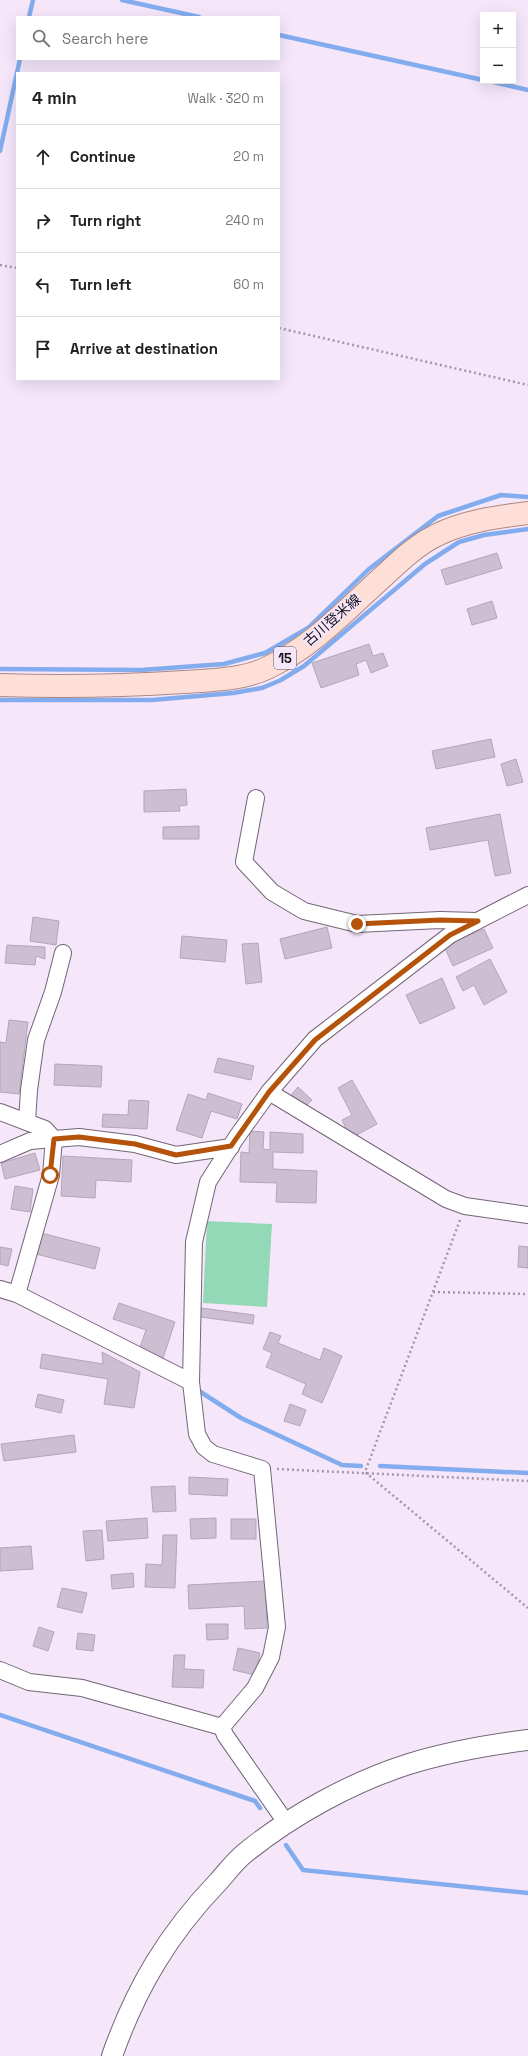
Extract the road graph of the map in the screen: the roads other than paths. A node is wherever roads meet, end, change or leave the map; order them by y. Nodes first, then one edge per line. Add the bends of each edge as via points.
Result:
1 (528, 513) edge
2 (0, 685) edge
3 (256, 798) dead end
4 (528, 895) edge
5 (478, 921) junction
6 (63, 953) dead end
7 (269, 1092) junction
8 (0, 1112) edge
9 (27, 1122) junction
10 (54, 1139) junction
11 (231, 1146) junction
12 (0, 1154) edge
13 (528, 1215) edge
14 (0, 1290) edge
15 (17, 1294) junction
16 (191, 1388) junction
17 (0, 1670) edge
18 (222, 1727) junction
19 (528, 1740) edge
20 (287, 1824) junction
21 (112, 2056) edge

1 - 2 main road, 古川登米線 / 15 via 493,517 435,536 411,551 313,639 266,669 219,679 144,685
3 - 5 street via 244,862 272,892 304,910 357,924
4 - 5 street
5 - 7 street via 450,935 315,1040
6 - 9 street via 53,992 36,1040
7 - 11 street
7 - 13 street via 446,1199 465,1206
8 - 9 street
9 - 10 street via 45,1129
10 - 11 street via 79,1137 135,1144 176,1155
10 - 12 street via 30,1141
10 - 15 street via 50,1175
11 - 16 street via 208,1182 194,1242
14 - 15 street
15 - 16 street
16 - 18 street via 197,1434 204,1447 213,1454 262,1469 277,1627 271,1657 258,1682
17 - 18 street via 29,1682 82,1688
18 - 20 street
19 - 20 street via 456,1752 409,1764 319,1803
20 - 21 street via 245,1854 178,1928 150,1969 124,2022

